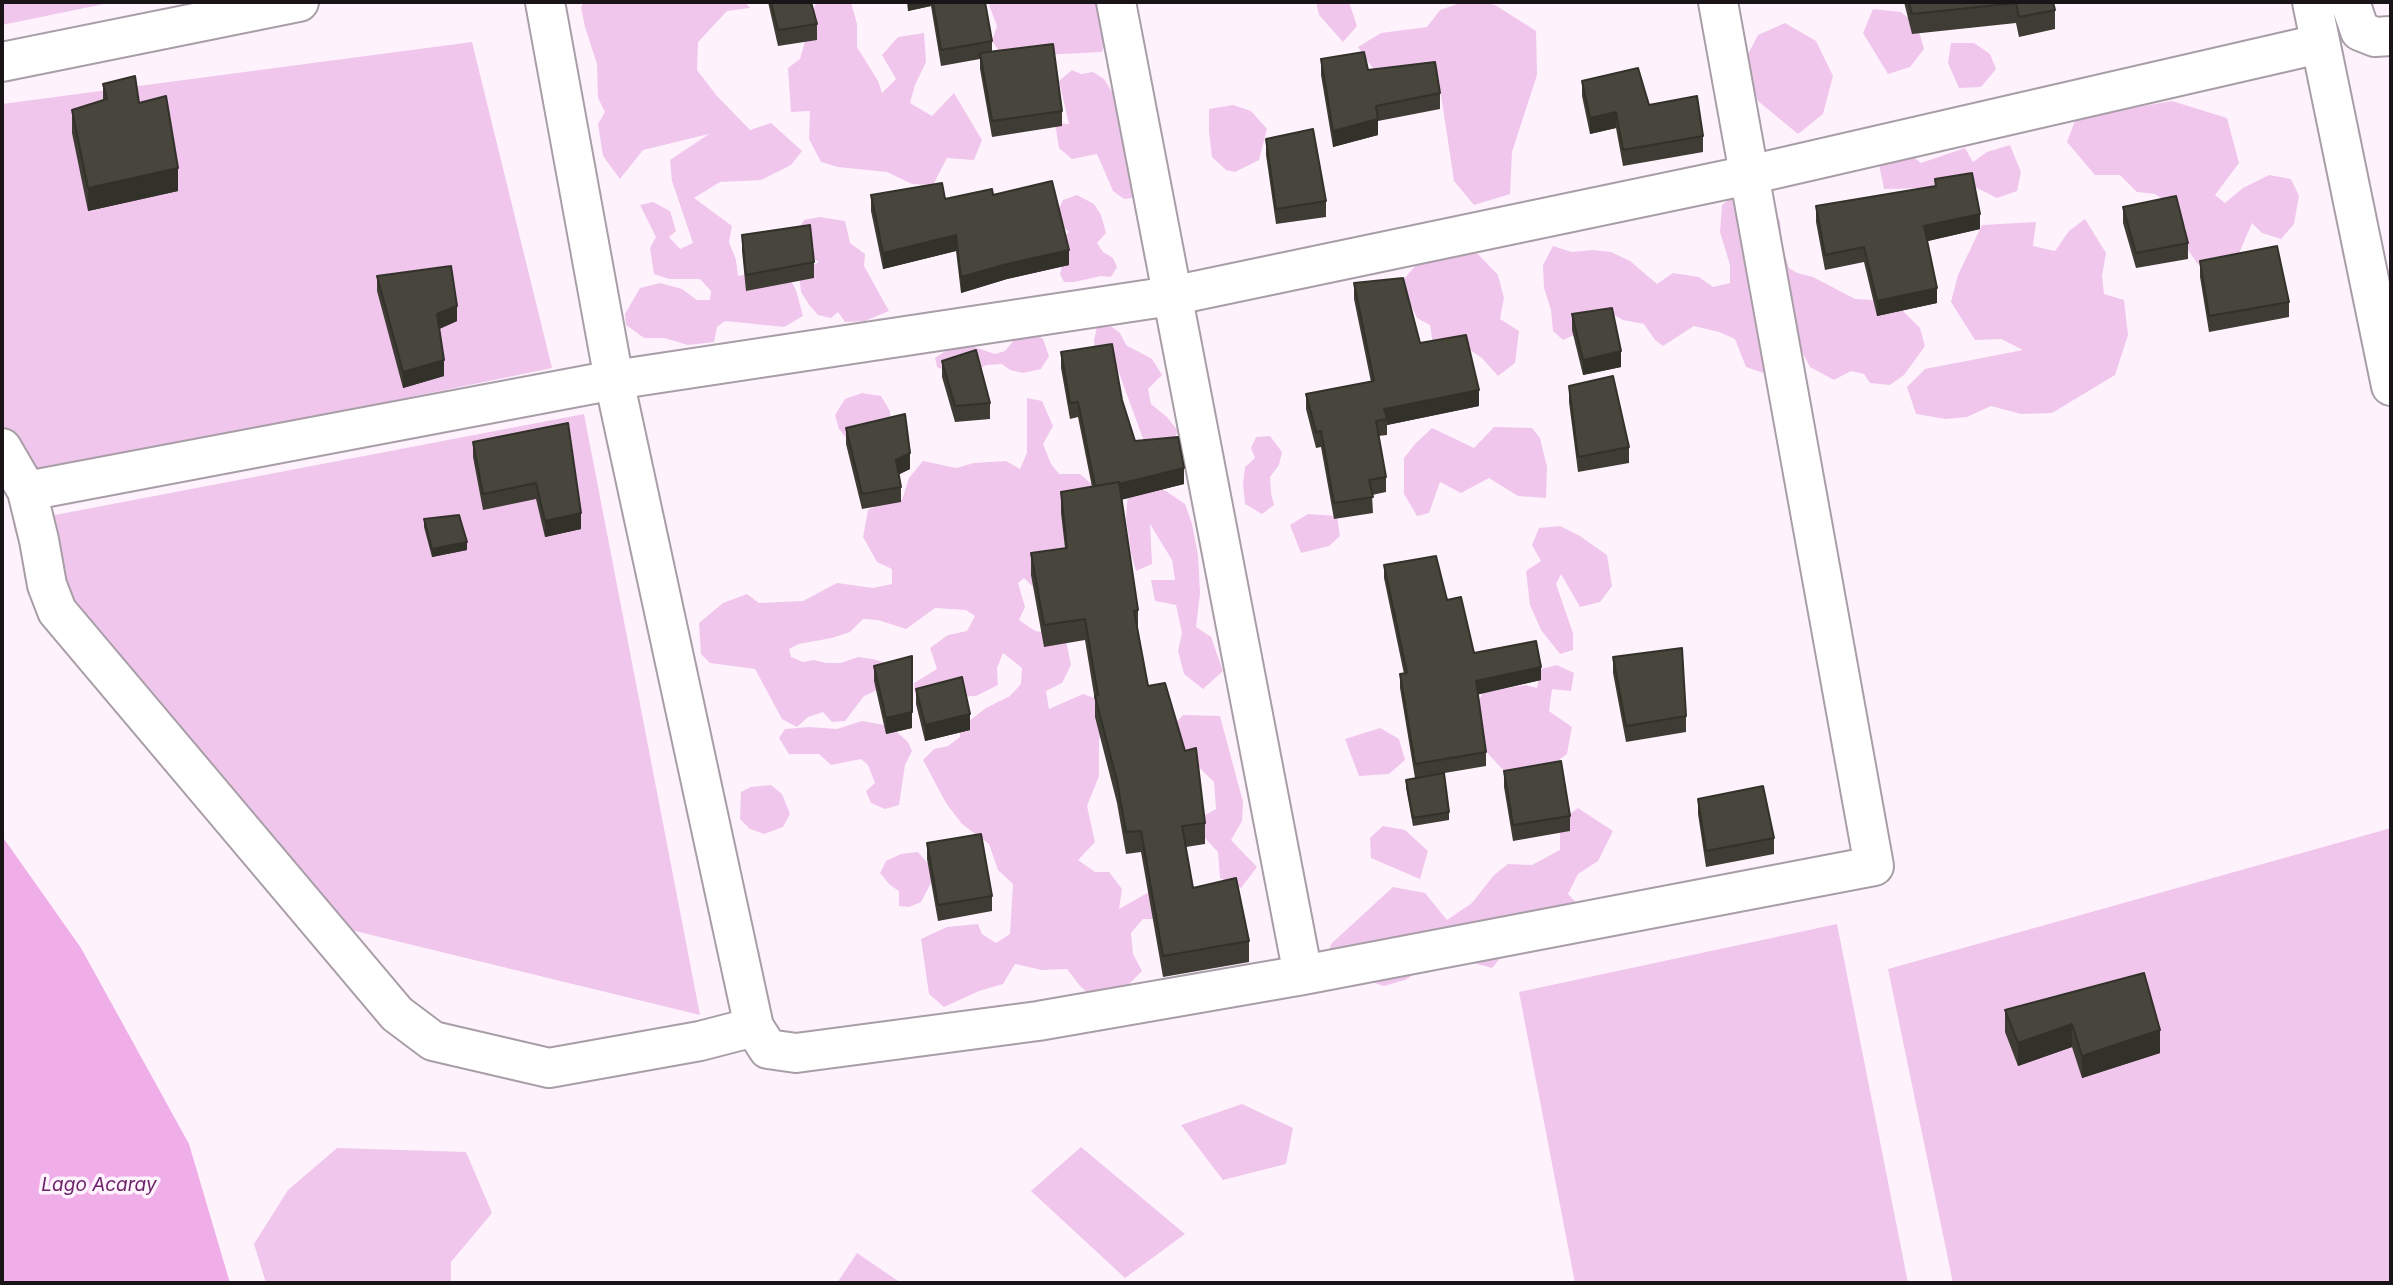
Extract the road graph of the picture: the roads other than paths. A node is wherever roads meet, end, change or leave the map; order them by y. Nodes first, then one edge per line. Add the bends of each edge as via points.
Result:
1 (299, 2) edge
2 (545, 2) edge
3 (1116, 2) edge
4 (1718, 2) edge
5 (2312, 2) edge
6 (2350, 2) edge
7 (2391, 36) edge
8 (2319, 44) junction
9 (2, 62) edge
10 (1749, 175) junction
11 (1171, 296) junction
12 (614, 380) junction
13 (2391, 386) edge
14 (2, 448) edge
15 (27, 491) junction
16 (1303, 975) junction
17 (754, 1027) junction

1 - 9 street
2 - 12 street
3 - 11 street
4 - 10 street
5 - 8 street
6 - 7 street via 2360,31 2375,37
8 - 10 street
8 - 13 street
10 - 11 street
10 - 16 street via 1874,866
11 - 12 street
11 - 16 street
12 - 15 street
12 - 17 street
14 - 15 street
15 - 17 street via 57,611 397,1014 433,1041 548,1068
16 - 17 street via 1038,1021 796,1053 768,1049

